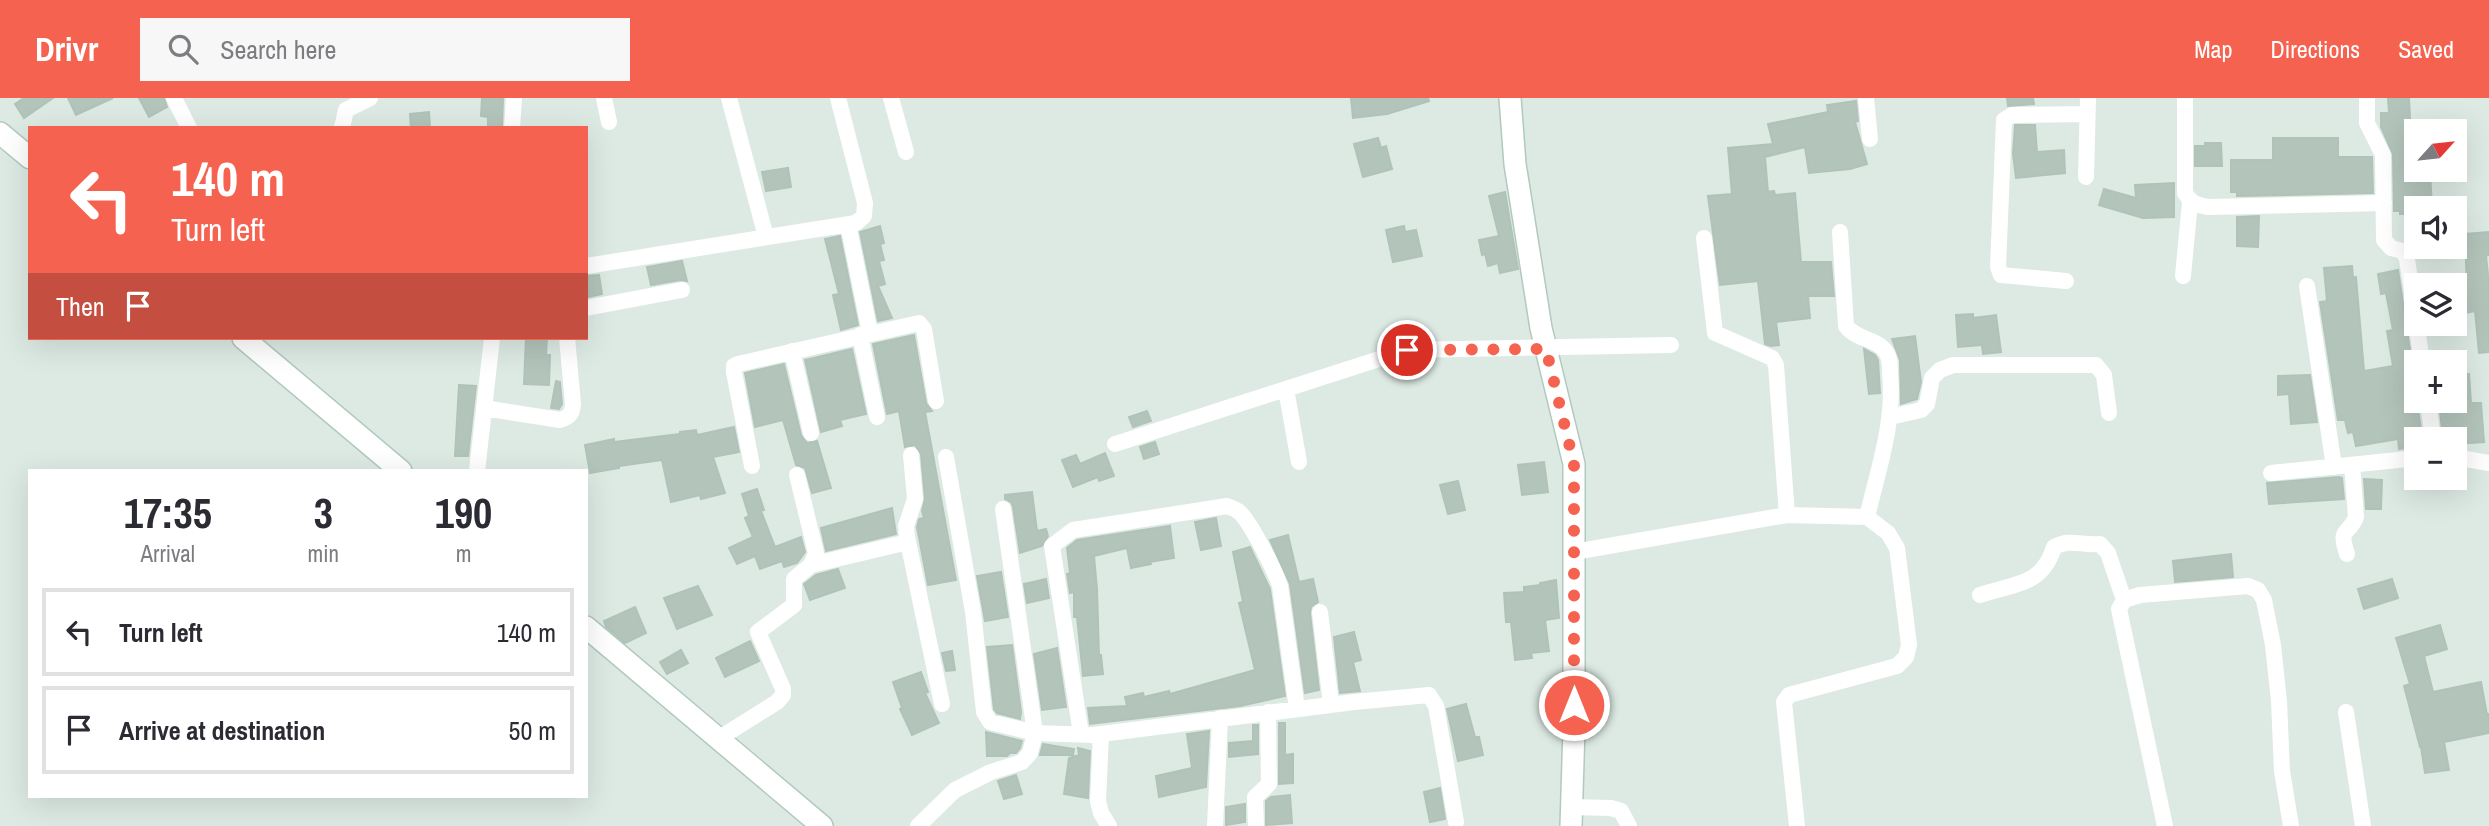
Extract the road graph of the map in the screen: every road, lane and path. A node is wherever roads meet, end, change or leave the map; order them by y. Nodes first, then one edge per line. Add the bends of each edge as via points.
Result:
1 (174, 98) edge
2 (370, 98) edge
3 (514, 98) edge
4 (604, 98) edge
5 (729, 98) edge
6 (838, 98) edge
7 (891, 98) edge
8 (1510, 98) edge
9 (1866, 98) edge
10 (2185, 98) edge
11 (2367, 98) edge
12 (2087, 106) edge
13 (609, 122) dead end
14 (188, 126) edge
15 (342, 126) edge
16 (512, 126) edge
17 (0, 133) edge
18 (1870, 139) dead end
19 (906, 152) dead end
20 (28, 156) edge
21 (2087, 177) dead end
22 (2190, 202) junction
23 (2384, 203) junction
24 (848, 224) junction
25 (1840, 232) dead end
26 (766, 237) junction
27 (1704, 238) dead end
28 (588, 267) edge
29 (2183, 276) dead end
30 (2066, 281) dead end
31 (2307, 286) dead end
32 (682, 290) dead end
33 (588, 308) edge
34 (865, 334) junction
35 (245, 340) edge
36 (492, 340) edge
37 (568, 340) edge
38 (1671, 345) dead end
39 (1546, 349) junction
40 (2420, 350) edge
41 (792, 351) junction
42 (1286, 389) junction
43 (936, 401) dead end
44 (484, 408) junction
45 (2109, 414) dead end
46 (877, 417) dead end
47 (1890, 417) junction
48 (811, 433) dead end
49 (1115, 444) dead end
50 (911, 456) dead end
51 (946, 457) dead end
52 (2404, 459) edge
53 (2467, 459) edge
54 (1299, 462) dead end
55 (2489, 463) edge
56 (2352, 465) junction
57 (752, 466) dead end
58 (2334, 467) junction
59 (399, 469) edge
60 (477, 469) edge
61 (2271, 473) dead end
62 (797, 475) dead end
63 (1003, 509) dead end
64 (1787, 515) junction
65 (1867, 517) junction
66 (908, 542) junction
67 (1574, 552) junction
68 (2347, 554) dead end
69 (811, 565) junction
70 (1980, 595) dead end
71 (2124, 600) junction
72 (1320, 611) dead end
73 (588, 629) edge
74 (942, 704) dead end
75 (1331, 704) junction
76 (1297, 709) junction
77 (1268, 712) junction
78 (2346, 712) dead end
79 (1220, 719) junction
80 (1034, 733) junction
81 (1081, 734) junction
82 (1101, 734) junction
83 (719, 739) junction
84 (1572, 817) edge
85 (1456, 822) dead end
86 (822, 826) edge
87 (918, 826) edge
88 (1109, 826) edge
89 (1215, 826) edge
90 (1256, 826) edge
91 (1629, 826) edge
92 (1797, 826) edge
93 (2165, 826) edge
94 (2291, 826) edge
95 (2363, 826) edge

1 - 14 street
2 - 15 street via 346,110
3 - 16 street
4 - 13 street
5 - 26 street
6 - 24 street via 865,203 861,220
7 - 19 street
8 - 39 street via 1515,164
9 - 18 street
10 - 22 street via 2185,193
11 - 23 street via 2367,123 2383,155
12 - 21 street
12 - 30 street via 2012,115 2004,120 2001,275
17 - 20 street
22 - 23 street via 2208,207
22 - 29 street
23 - 40 street via 2384,240 2403,251 2407,259
24 - 26 street
24 - 34 street
25 - 47 street via 1844,319 1850,332 1886,352
26 - 28 street
27 - 64 street via 1715,333 1772,358 1776,365
31 - 58 street
32 - 33 street
34 - 41 street
34 - 43 street via 921,325
34 - 46 street
35 - 59 street
36 - 44 street
37 - 44 street via 572,414 559,420
38 - 39 street
39 - 42 street via 1407,350
39 - 67 street via 1574,464
41 - 48 street
41 - 57 street via 734,366
42 - 49 street
42 - 54 street
44 - 60 street
45 - 47 street via 2104,375 2088,363 1953,365 1932,378 1927,404 1921,410
47 - 65 street
50 - 66 street via 915,499 906,526
51 - 80 street via 973,612 984,712 990,722
52 - 56 street
53 - 55 street
56 - 58 street
56 - 68 street via 2356,517 2343,534
58 - 61 street
62 - 69 street via 816,554
63 - 80 street
64 - 65 street
64 - 67 street
65 - 92 street via 1888,533 1897,548 1909,645 1897,666 1789,695 1784,702
66 - 69 street
66 - 74 street
67 - 84 street
69 - 83 street via 794,579 794,605 758,632 783,695
70 - 71 street via 2037,576 2054,547 2066,541 2100,544 2108,553
71 - 93 street via 2119,609
71 - 94 street via 2248,586 2258,590 2273,645 2282,771
72 - 75 street
73 - 83 street
75 - 76 street
75 - 85 street via 1429,695 1436,706
76 - 77 street
76 - 81 street via 1280,586 1244,519 1237,509 1227,506 1073,530 1052,546
77 - 79 street
77 - 90 street via 1269,784 1255,797
78 - 95 street
79 - 82 street
79 - 89 street
80 - 81 street
80 - 87 street via 1030,753 1022,762 955,790
81 - 82 street
82 - 88 street via 1098,801
83 - 86 street
84 - 91 street via 1611,808 1620,811

